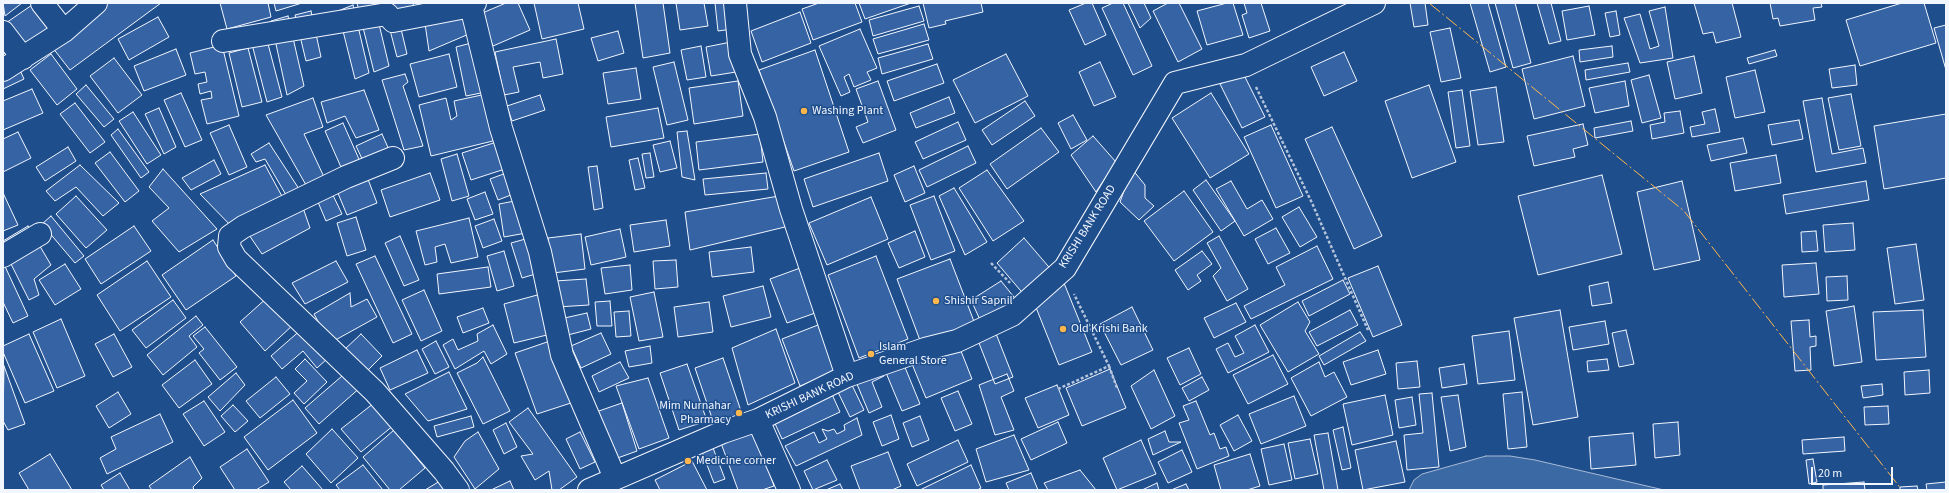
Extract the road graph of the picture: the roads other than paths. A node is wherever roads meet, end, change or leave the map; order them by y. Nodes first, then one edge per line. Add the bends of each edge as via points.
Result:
1 (42, 3) edge
2 (96, 3) edge
3 (735, 3) edge
4 (1374, 3) edge
5 (472, 4) edge
6 (3, 32) edge
7 (64, 32) junction
8 (223, 41) dead end
9 (23, 58) junction
10 (3, 70) edge
11 (393, 158) dead end
12 (40, 234) dead end
13 (3, 256) edge
14 (847, 376) junction
15 (758, 420) junction
16 (615, 478) junction
17 (458, 490) edge
18 (589, 490) edge
19 (789, 490) edge

1 - 7 street
2 - 7 street
3 - 14 street via 740,54 765,117 791,209
4 - 14 street, KRISHI BANK ROAD via 1246,65 1175,83 1062,270 1012,315 957,341 925,349
5 - 8 street via 393,21 387,14
5 - 16 street via 501,128 540,252 562,354
6 - 9 street
7 - 9 street
9 - 10 street
11 - 17 street via 346,177 243,227 230,236 229,247 236,259 375,392
12 - 13 street
14 - 15 street, KRISHI BANK ROAD
15 - 16 street, KRISHI BANK ROAD via 723,432
15 - 19 street
16 - 18 street, KRISHI BANK ROAD

